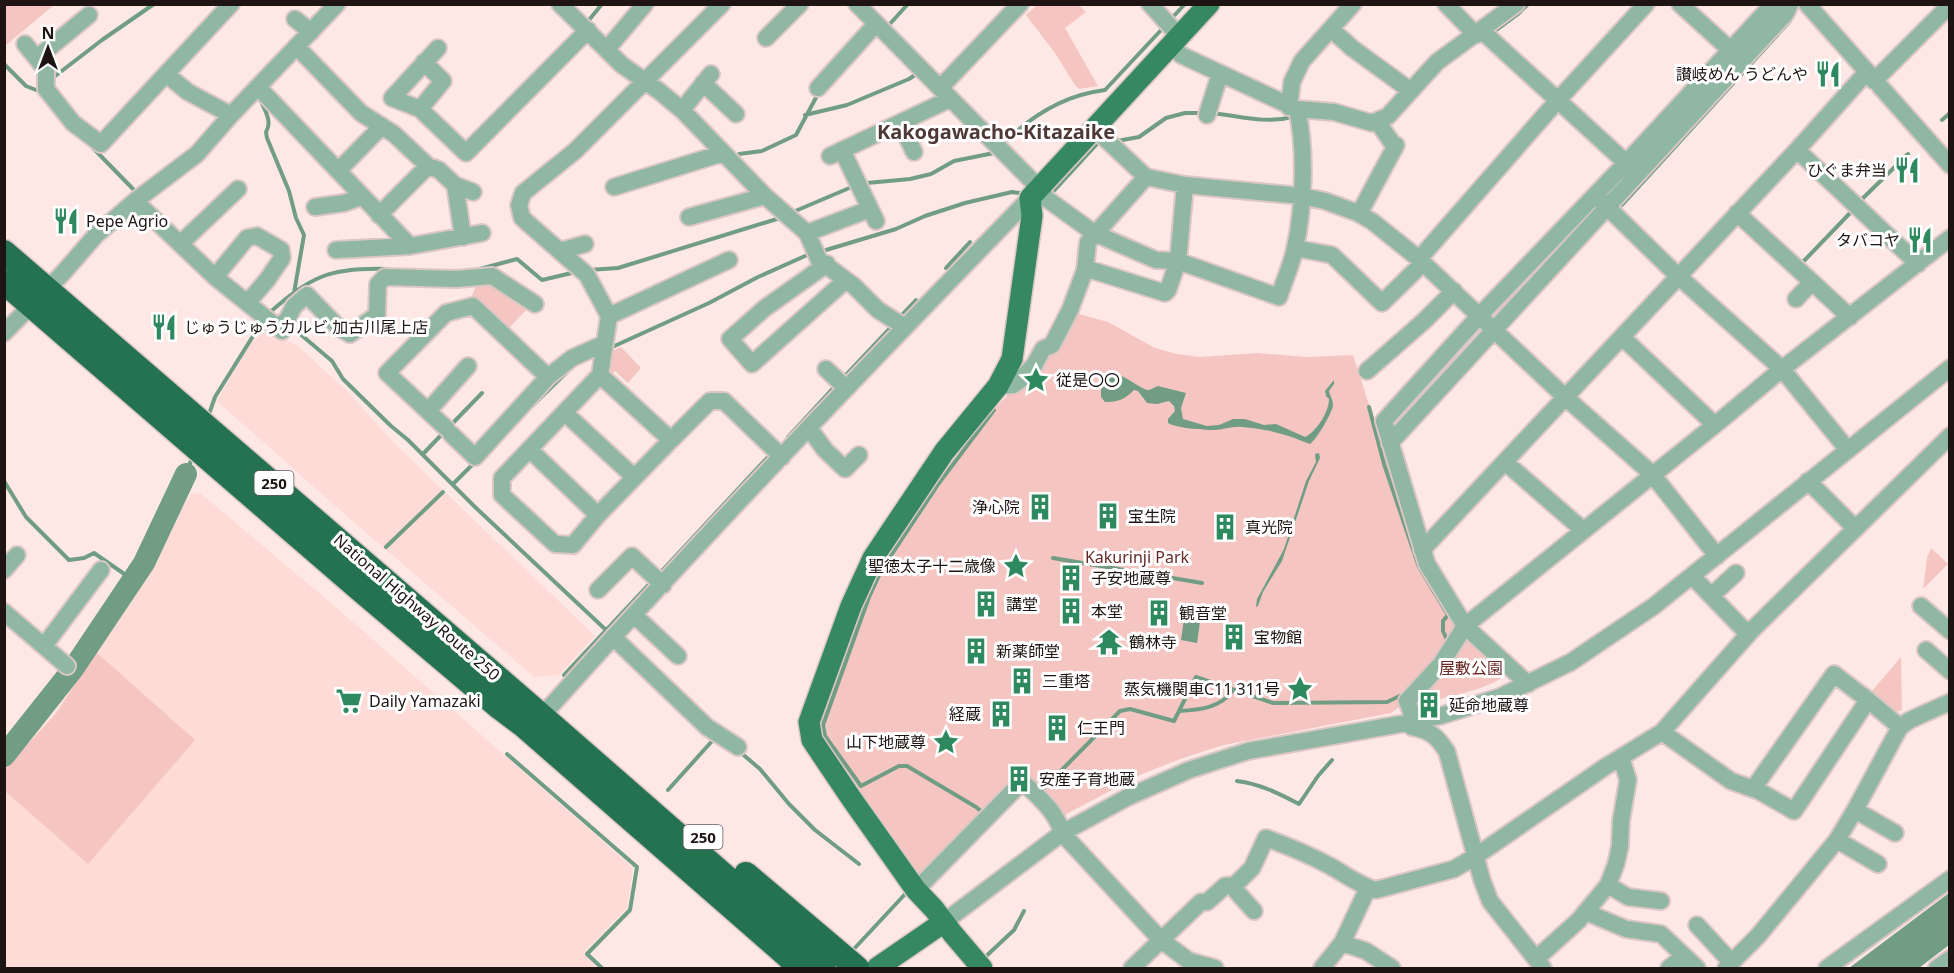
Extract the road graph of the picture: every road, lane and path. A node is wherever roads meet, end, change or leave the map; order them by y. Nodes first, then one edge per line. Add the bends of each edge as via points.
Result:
1 (337, 4) edge
2 (722, 4) edge
3 (800, 4) edge
4 (857, 4) edge
5 (1020, 4) edge
6 (1150, 4) edge
7 (1209, 4) edge
8 (1353, 4) edge
9 (1446, 4) edge
10 (1516, 4) edge
11 (1646, 4) edge
12 (1680, 4) edge
13 (1773, 4) edge
14 (1790, 4) edge
15 (1807, 4) edge
16 (229, 5) edge
17 (561, 5) edge
18 (1950, 5) edge
19 (96, 9) edge
20 (645, 11) edge
21 (295, 19) dead end
22 (876, 24) junction
23 (1331, 29) junction
24 (588, 30) junction
25 (311, 32) junction
26 (1479, 33) junction
27 (766, 38) dead end
28 (1176, 41) junction
29 (25, 44) dead end
30 (297, 47) junction
31 (438, 48) dead end
32 (607, 49) junction
33 (1736, 55) junction
34 (37, 58) junction
35 (424, 62) junction
36 (166, 74) junction
37 (1220, 74) junction
38 (1870, 77) junction
39 (645, 82) junction
40 (258, 87) junction
41 (818, 88) dead end
42 (1411, 91) junction
43 (945, 94) junction
44 (1558, 100) junction
45 (1293, 108) junction
46 (420, 109) junction
47 (682, 110) junction
48 (736, 114) dead end
49 (231, 115) junction
50 (1207, 115) dead end
51 (1377, 121) junction
52 (902, 124) junction
53 (382, 126) junction
54 (1094, 128) junction
55 (1797, 150) junction
56 (914, 152) dead end
57 (723, 153) junction
58 (1950, 165) edge
59 (428, 166) junction
60 (1632, 168) junction
61 (338, 171) junction
62 (1146, 177) junction
63 (455, 186) junction
64 (1185, 186) junction
65 (614, 187) dead end
66 (238, 189) dead end
67 (473, 192) dead end
68 (1034, 193) junction
69 (1595, 195) junction
70 (765, 196) junction
71 (1302, 196) junction
72 (361, 197) junction
73 (135, 201) junction
74 (315, 207) dead end
75 (1607, 207) junction
76 (1737, 213) junction
77 (1359, 214) junction
78 (379, 215) junction
79 (688, 217) dead end
80 (482, 233) dead end
81 (807, 233) junction
82 (1094, 233) junction
83 (463, 237) junction
84 (1950, 238) edge
85 (180, 244) junction
86 (585, 244) dead end
87 (410, 246) junction
88 (1295, 249) junction
89 (336, 250) dead end
90 (560, 251) junction
91 (4, 252) edge
92 (729, 260) dead end
93 (1178, 261) junction
94 (1421, 261) junction
95 (827, 264) junction
96 (1918, 264) junction
97 (1085, 268) junction
98 (215, 276) junction
99 (1678, 276) junction
100 (451, 279) junction
101 (846, 280) junction
102 (4, 282) edge
103 (1812, 282) junction
104 (48, 289) junction
105 (1454, 291) junction
106 (528, 294) dead end
107 (1796, 299) dead end
108 (247, 303) junction
109 (32, 306) junction
110 (473, 306) junction
111 (1480, 315) junction
112 (609, 316) junction
113 (1850, 317) junction
114 (899, 323) junction
115 (1495, 329) junction
116 (6, 330) edge
117 (1622, 337) junction
118 (603, 348) junction
119 (468, 366) dead end
120 (1950, 368) edge
121 (1782, 369) junction
122 (1367, 371) dead end
123 (600, 375) junction
124 (548, 377) junction
125 (998, 386) junction
126 (1565, 397) junction
127 (428, 411) junction
128 (565, 413) junction
129 (1715, 425) junction
130 (809, 428) junction
131 (1950, 436) edge
132 (671, 440) junction
133 (1390, 443) junction
134 (530, 450) junction
135 (1848, 450) junction
136 (859, 455) dead end
137 (782, 457) junction
138 (1505, 462) junction
139 (1649, 471) junction
140 (634, 477) junction
141 (1808, 481) junction
142 (597, 515) junction
143 (1580, 527) junction
144 (1855, 528) junction
145 (1422, 550) junction
146 (17, 555) dead end
147 (1717, 556) junction
148 (4, 570) edge
149 (101, 570) dead end
150 (1736, 573) dead end
151 (1692, 576) junction
152 (657, 579) junction
153 (597, 590) dead end
154 (1712, 596) junction
155 (1922, 606) dead end
156 (4, 612) edge
157 (634, 615) junction
158 (1465, 626) junction
159 (1950, 631) edge
160 (1748, 634) junction
161 (613, 637) junction
162 (44, 646) junction
163 (1926, 650) dead end
164 (678, 656) dead end
165 (67, 666) dead end
166 (1950, 671) edge
167 (1528, 684) junction
168 (1868, 700) junction
169 (1950, 702) edge
170 (533, 721) junction
171 (1412, 722) junction
172 (1900, 728) junction
173 (1662, 732) junction
174 (738, 747) dead end
175 (1621, 757) junction
176 (1754, 789) junction
177 (1855, 810) junction
178 (1895, 832) dead end
179 (1062, 833) junction
180 (1837, 840) junction
181 (1476, 856) junction
182 (1878, 864) dead end
183 (1950, 879) edge
184 (1235, 885) junction
185 (1608, 885) junction
186 (1368, 888) junction
187 (916, 890) junction
188 (1661, 901) dead end
189 (742, 905) junction
190 (1254, 911) dead end
191 (1586, 912) junction
192 (944, 922) junction
193 (776, 923) junction
194 (1697, 925) dead end
195 (1161, 940) junction
196 (1342, 943) junction
197 (1684, 956) junction
198 (1950, 959) edge
199 (1540, 963) edge
200 (1187, 965) edge
201 (979, 966) edge
202 (1729, 966) edge
203 (776, 969) edge
204 (801, 969) edge
205 (824, 969) edge
206 (844, 969) edge
207 (857, 969) edge
208 (877, 969) edge
209 (1132, 969) edge
210 (1215, 969) edge
211 (1322, 969) edge
212 (1392, 969) edge
213 (1669, 969) edge
214 (1697, 969) edge
215 (1827, 969) edge
216 (1937, 969) edge

1 - 25 street
2 - 39 street
3 - 27 street
4 - 22 street
5 - 43 street
6 - 28 street
7 - 28 main road
8 - 23 street
9 - 26 street
10 - 26 street
11 - 44 street
12 - 33 street
13 - 33 street
14 - 33 street via 1786,13
15 - 38 street
16 - 36 street
17 - 24 street
18 - 38 street
19 - 34 street
20 - 32 street
21 - 25 street
22 - 41 street
22 - 43 street
23 - 42 street
23 - 45 street via 1302,61 1292,82
24 - 32 street
24 - 46 street via 466,153
25 - 30 street
26 - 42 street via 1437,62
26 - 44 street
28 - 37 street via 1181,55
28 - 54 main road
29 - 34 street
30 - 40 street
30 - 53 street via 361,113
31 - 35 street
32 - 39 street
33 - 60 street
34 - 36 street via 46,70 46,89 73,123 101,144
35 - 46 street via 443,81
35 - 46 street via 392,98
36 - 49 street via 188,92
37 - 45 street
37 - 50 street
38 - 55 street
38 - 58 street
39 - 47 street
39 - 90 street via 575,151 523,193 519,205 522,218
40 - 49 street
40 - 61 street
42 - 51 street via 1388,116
43 - 52 street
43 - 68 street
44 - 60 street
44 - 94 street
45 - 51 street
45 - 71 street via 1301,128
47 - 48 street via 707,78
47 - 57 street
49 - 73 street via 197,154
51 - 77 street via 1396,146
52 - 56 street
52 - 81 street via 836,153 873,215
53 - 59 street
53 - 61 street
54 - 62 street
54 - 68 main road
55 - 76 street
55 - 96 street
57 - 65 street via 637,174
57 - 70 street
59 - 63 street via 439,170
59 - 78 street
60 - 69 street
60 - 75 street
61 - 72 street
62 - 64 street
62 - 82 street
63 - 67 street
63 - 83 street
64 - 71 street
64 - 93 street
66 - 85 street
68 - 82 street
68 - 114 street
68 - 125 main road via 1012,359
69 - 75 street
69 - 111 street
70 - 79 street
70 - 81 street
71 - 77 street
71 - 88 street
72 - 74 street
72 - 78 street
73 - 85 street
73 - 104 street via 96,235
75 - 99 street
75 - 115 street
76 - 99 street
76 - 103 street
77 - 94 street
78 - 87 street
80 - 83 street
81 - 95 street via 819,260
82 - 93 street via 1156,260
82 - 97 street via 1088,242
83 - 87 street
84 - 96 street
85 - 98 street
86 - 90 street
87 - 89 street
88 - 93 street via 1279,297
88 - 94 street via 1332,255 1382,303
90 - 112 street via 587,275
91 - 104 highway, National Highway Route 250 / 250
92 - 112 street
93 - 97 street via 1164,293
94 - 105 street
95 - 101 street
95 - 101 street via 765,308 730,339 752,364
96 - 113 street
97 - 125 street via 1052,345 1043,349 1019,381
98 - 108 street
98 - 108 street via 247,238 257,236 281,250 282,258
99 - 117 street
99 - 121 street
100 - 106 street via 492,276
100 - 108 street via 385,277 378,284 377,315 350,334 307,295 294,306 287,320 272,323
100 - 110 street
101 - 114 street via 878,310
102 - 109 highway, National Highway Route 250 / 250
103 - 107 street
103 - 113 street
104 - 109 street
104 - 170 highway, National Highway Route 250 / 250
105 - 111 street
105 - 122 street
109 - 116 street
109 - 170 highway, National Highway Route 250 / 250 via 500,708
110 - 124 street
110 - 127 street via 446,313 387,373
111 - 115 street
111 - 133 street via 1384,421
112 - 118 street
113 - 121 street
114 - 130 street via 837,380
115 - 126 street
115 - 133 street
117 - 126 street
117 - 129 street
118 - 123 street
118 - 124 street via 572,357
119 - 127 street
120 - 135 street
121 - 129 street
121 - 135 street
123 - 128 street
123 - 132 street
124 - 127 street via 475,457 453,440
125 - 187 main road via 944,452 873,558 851,606 809,722 812,740
126 - 138 street
126 - 139 street
128 - 134 street
128 - 140 street
129 - 139 street
130 - 136 street via 845,469
130 - 137 street
131 - 144 street
132 - 137 street via 710,401 724,401
132 - 140 street
133 - 145 street
134 - 142 street
134 - 142 street via 502,478 502,495 555,544 573,545
135 - 141 street
137 - 152 street
138 - 143 street
138 - 145 street
139 - 143 street
139 - 147 street
140 - 142 street
141 - 144 street
141 - 147 street
143 - 158 street
144 - 160 street
145 - 158 street
146 - 148 street
147 - 151 street
149 - 162 street
150 - 154 street
151 - 154 street
151 - 167 street via 1612,636
152 - 153 street via 632,556
152 - 157 street
154 - 160 street
155 - 159 street
156 - 162 street
157 - 161 street
157 - 164 street
158 - 167 street
158 - 171 street via 1440,664 1407,701
160 - 173 street
161 - 170 street
161 - 174 street via 707,727
162 - 165 street
163 - 166 street
167 - 171 street via 1500,697
168 - 172 street
168 - 176 street via 1794,811
168 - 176 street via 1834,674
169 - 172 street
170 - 189 highway, National Highway Route 250 / 250
170 - 203 highway, 250 via 539,758
170 - 207 highway, 250 via 573,726
171 - 179 street via 1248,751 1189,770
171 - 181 street via 1412,727 1430,732 1447,752
172 - 177 street
173 - 175 street
173 - 176 street via 1731,781
175 - 181 street
175 - 185 street via 1628,780 1617,864
177 - 178 street
177 - 180 street
179 - 187 street via 1045,804 1026,785 1017,787
179 - 192 street
179 - 195 street
180 - 182 street
180 - 202 street
181 - 186 street via 1446,872 1376,890
181 - 199 street via 1490,901
183 - 215 street
184 - 186 street via 1252,868 1266,838 1330,866
184 - 190 street
184 - 195 street via 1225,886 1207,902 1201,902
185 - 188 street via 1628,897
185 - 191 street
186 - 196 street
187 - 192 main road
189 - 193 highway, National Highway Route 250 / 250
189 - 204 highway, National Highway Route 250 / 250
191 - 197 street via 1626,929 1661,934
191 - 199 street
192 - 201 main road
192 - 208 main road
193 - 205 highway, National Highway Route 250 / 250
193 - 206 highway, 250 via 820,948
194 - 202 street
195 - 200 street
195 - 209 street
196 - 211 street
196 - 212 street via 1366,951
197 - 213 street
197 - 214 street
198 - 216 street
200 - 210 street

